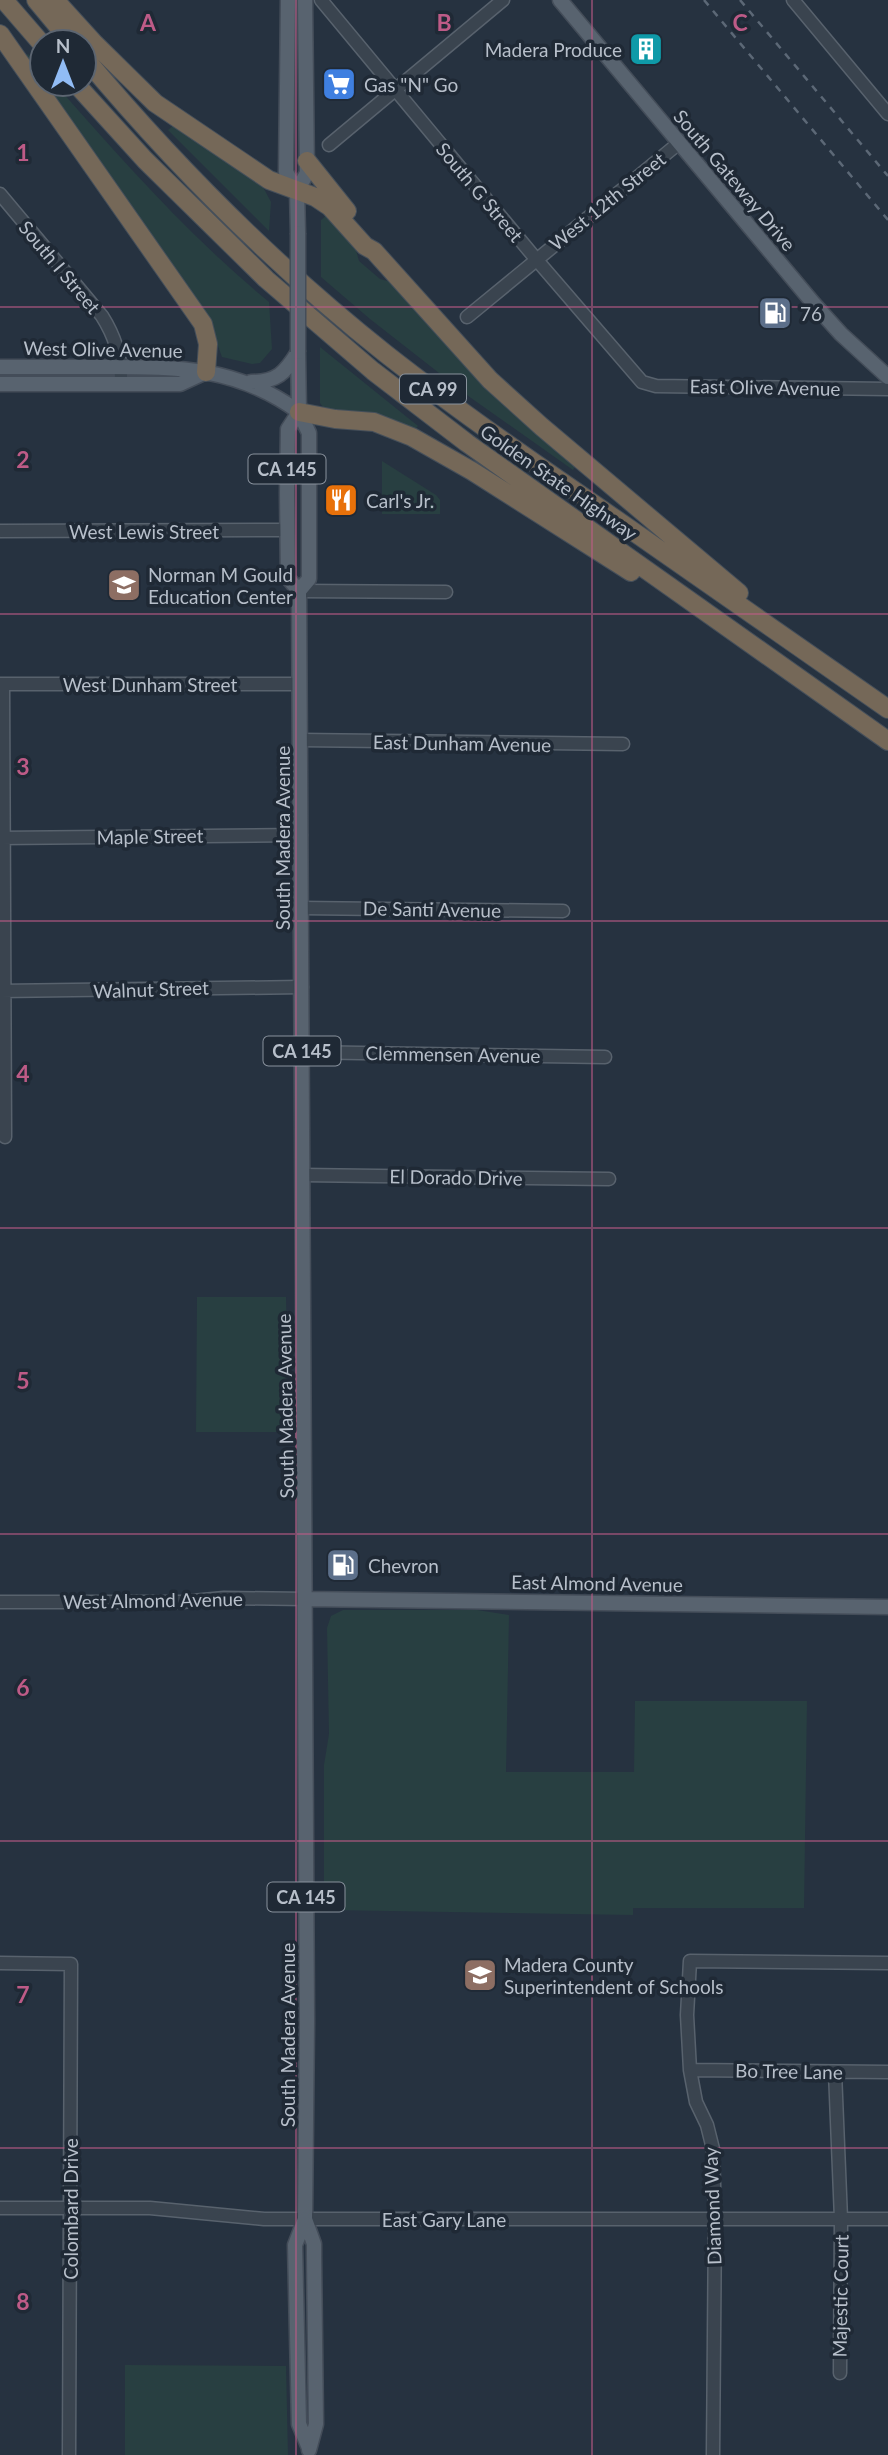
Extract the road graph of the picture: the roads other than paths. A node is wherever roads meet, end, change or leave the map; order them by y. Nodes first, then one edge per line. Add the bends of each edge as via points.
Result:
1 (5, 0) edge
2 (36, 0) edge
3 (55, 0) edge
4 (288, 0) edge
5 (305, 0) edge
6 (321, 0) edge
7 (503, 0) edge
8 (560, 0) edge
9 (793, 0) edge
10 (29, 28) edge
11 (59, 28) edge
12 (0, 34) edge
13 (98, 74) edge
14 (394, 89) junction
15 (89, 98) edge
16 (888, 114) edge
17 (679, 143) junction
18 (329, 145) dead end
19 (307, 161) junction
20 (297, 191) junction
21 (0, 194) edge
22 (374, 251) junction
23 (536, 259) junction
24 (467, 317) dead end
25 (298, 352) junction
26 (0, 367) edge
27 (121, 367) junction
28 (206, 372) junction
29 (888, 377) edge
30 (246, 382) junction
31 (642, 382) joint
32 (0, 384) edge
33 (121, 384) junction
34 (888, 389) edge
35 (299, 411) junction
36 (287, 530) junction
37 (0, 531) edge
38 (299, 591) junction
39 (446, 592) dead end
40 (828, 667) junction
41 (2, 684) edge
42 (300, 684) junction
43 (811, 687) junction
44 (888, 709) edge
45 (300, 740) junction
46 (888, 741) edge
47 (624, 744) dead end
48 (301, 835) junction
49 (2, 838) edge
50 (301, 908) junction
51 (563, 911) dead end
52 (302, 988) junction
53 (2, 991) edge
54 (302, 1052) junction
55 (605, 1057) dead end
56 (5, 1137) dead end
57 (302, 1175) junction
58 (609, 1179) dead end
59 (306, 1599) junction
60 (0, 1602) edge
61 (888, 1606) edge
62 (0, 1963) edge
63 (888, 1963) edge
64 (690, 2070) junction
65 (835, 2072) junction
66 (888, 2072) edge
67 (0, 2208) edge
68 (70, 2208) junction
69 (305, 2219) junction
70 (715, 2219) junction
71 (841, 2219) junction
72 (888, 2219) edge
73 (840, 2373) dead end
74 (309, 2451) edge
75 (69, 2455) edge
76 (713, 2455) edge

1 - 10 highway
2 - 11 highway
3 - 20 highway via 155,103 269,180
4 - 20 main road, South Madera Avenue / CA 145 via 286,172
5 - 19 main road, South Madera Avenue / CA 145
6 - 14 street, South G Street
7 - 14 street
8 - 17 main road, South Gateway Drive
9 - 16 street
12 - 28 highway via 195,313 207,335
13 - 40 highway, Golden State Highway / CA 99 via 154,140 211,197 385,353
14 - 18 street
14 - 23 street, South G Street
15 - 43 highway, Golden State Highway / CA 99 via 266,279 373,371
17 - 23 street, West 12th Street
17 - 29 main road, South Gateway Drive via 814,304
19 - 20 main road, South Madera Avenue / CA 145 via 307,173
19 - 22 highway via 372,241
20 - 22 highway via 330,206
20 - 25 main road, South Madera Avenue / CA 145, bridge
21 - 27 street, South I Street via 102,316
22 - 40 highway via 499,388 542,428
23 - 24 street, West 12th Street
23 - 31 street, South G Street
25 - 30 main road via 279,377
25 - 35 main road, South Madera Avenue / CA 145
26 - 27 main road, West Olive Avenue
27 - 28 main road, West Olive Avenue via 181,367
27 - 33 street, South I Street
28 - 30 main road, West Olive Avenue
28 - 33 main road, West Olive Avenue via 180,384
30 - 35 main road, West Olive Avenue
31 - 34 street, East Olive Avenue via 656,386
32 - 33 main road, West Olive Avenue
35 - 36 main road, South Madera Avenue / CA 145 via 288,429
35 - 38 main road, South Madera Avenue / CA 145 via 309,433 309,579
35 - 43 highway via 373,422 412,437
36 - 37 street, West Lewis Street
36 - 38 main road, South Madera Avenue / CA 145 via 288,579
38 - 39 street
38 - 42 main road, South Madera Avenue / CA 145
40 - 44 highway, Golden State Highway / CA 99
41 - 42 street, West Dunham Street
41 - 49 street
42 - 45 main road, South Madera Avenue / CA 145
43 - 46 highway, Golden State Highway / CA 99
45 - 47 street, East Dunham Avenue
45 - 48 main road, South Madera Avenue / CA 145
48 - 49 street, Maple Street
48 - 50 main road, South Madera Avenue / CA 145
49 - 53 street
50 - 51 street, De Santi Avenue
50 - 52 main road, South Madera Avenue / CA 145
52 - 53 street, Walnut Street
52 - 54 main road, South Madera Avenue / CA 145
53 - 56 street
54 - 55 street, Clemmensen Avenue
54 - 57 main road, South Madera Avenue / CA 145
57 - 58 street, El Dorado Drive
57 - 59 main road, South Madera Avenue / CA 145
59 - 60 street, West Almond Avenue
59 - 61 main road, East Almond Avenue
59 - 69 main road, South Madera Avenue / CA 145
62 - 68 street, Colombard Drive via 71,1964
63 - 64 street, Diamond Way via 690,1961
64 - 65 street, Bo Tree Lane
64 - 70 street, Diamond Way via 713,2149
65 - 66 street, Bo Tree Lane
65 - 71 street, Majestic Court
67 - 68 street, East Gary Lane
68 - 69 street, East Gary Lane via 150,2208 239,2218
68 - 75 street, Colombard Drive
69 - 70 street, East Gary Lane
69 - 74 main road, South Madera Avenue / CA 145 via 314,2244 316,2424
70 - 71 street, East Gary Lane
70 - 76 street, Diamond Way
71 - 72 street, East Gary Lane
71 - 73 street, Majestic Court

